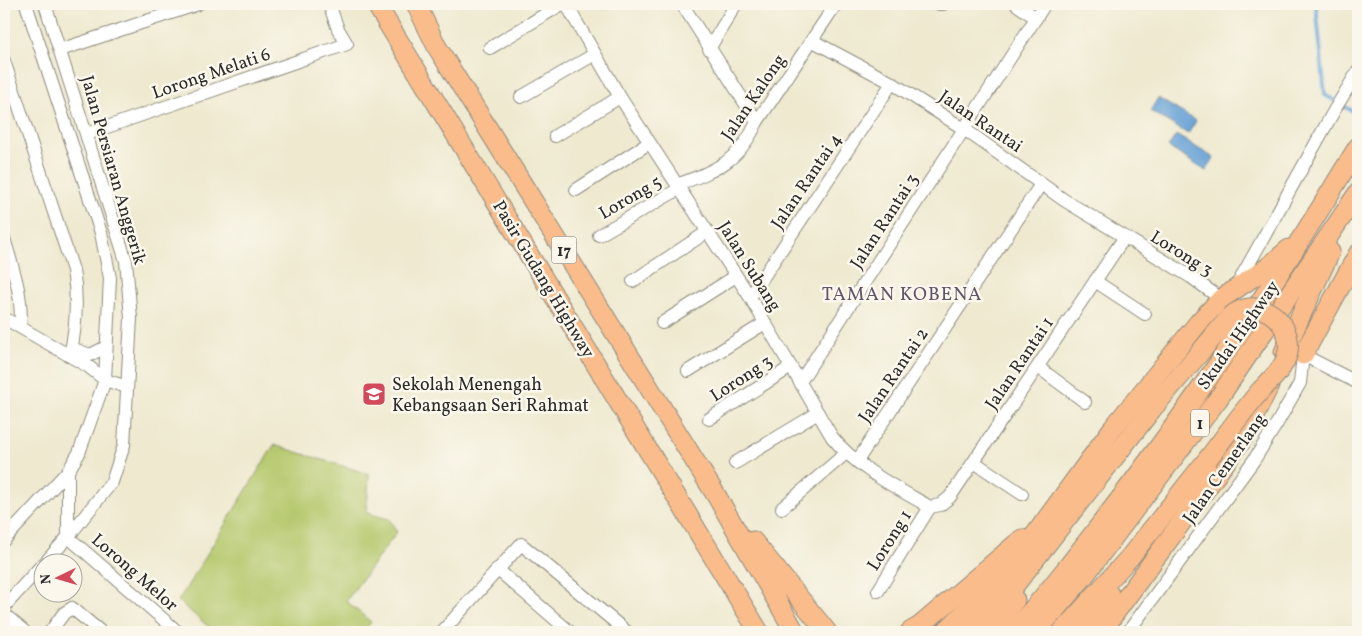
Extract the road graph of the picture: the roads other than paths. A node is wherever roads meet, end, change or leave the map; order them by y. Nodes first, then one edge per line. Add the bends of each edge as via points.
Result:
1 (26, 4) edge
2 (46, 4) edge
3 (198, 4) edge
4 (329, 4) edge
5 (376, 4) edge
6 (416, 4) edge
7 (562, 4) edge
8 (566, 4) edge
9 (682, 4) edge
10 (736, 4) edge
11 (836, 4) edge
12 (939, 4) edge
13 (943, 4) edge
14 (1016, 4) edge
15 (1045, 4) edge
16 (1036, 18) junction
17 (813, 41) junction
18 (490, 48) dead end
19 (709, 48) junction
20 (60, 50) junction
21 (595, 54) junction
22 (4, 61) edge
23 (1358, 71) edge
24 (892, 84) junction
25 (522, 97) dead end
26 (620, 97) junction
27 (757, 122) junction
28 (964, 129) junction
29 (86, 134) junction
30 (555, 136) dead end
31 (649, 143) junction
32 (1358, 147) edge
33 (1041, 184) junction
34 (678, 187) junction
35 (576, 190) dead end
36 (1355, 199) edge
37 (707, 232) junction
38 (599, 235) dead end
39 (1305, 235) junction
40 (4, 238) edge
41 (1124, 238) junction
42 (1358, 254) edge
43 (736, 276) junction
44 (633, 281) dead end
45 (1095, 281) junction
46 (1236, 287) junction
47 (750, 297) junction
48 (1221, 299) junction
49 (1145, 314) dead end
50 (1230, 317) junction
51 (4, 318) edge
52 (662, 323) dead end
53 (765, 324) junction
54 (20, 327) junction
55 (1294, 331) junction
56 (106, 346) junction
57 (71, 352) junction
58 (1303, 355) junction
59 (791, 367) junction
60 (1038, 367) junction
61 (688, 371) dead end
62 (105, 380) junction
63 (800, 382) junction
64 (1358, 383) edge
65 (127, 387) junction
66 (1085, 402) dead end
67 (818, 414) junction
68 (709, 419) dead end
69 (845, 454) junction
70 (857, 461) junction
71 (974, 462) junction
72 (735, 463) dead end
73 (68, 471) junction
74 (1022, 494) dead end
75 (716, 495) junction
76 (935, 506) junction
77 (782, 508) dead end
78 (1044, 520) junction
79 (68, 537) junction
80 (4, 540) edge
81 (52, 554) edge
82 (1129, 558) junction
83 (497, 569) junction
84 (32, 576) edge
85 (725, 579) junction
86 (878, 591) dead end
87 (4, 607) edge
88 (4, 614) edge
89 (25, 632) edge
90 (50, 632) edge
91 (101, 632) edge
92 (178, 632) edge
93 (442, 632) edge
94 (570, 632) edge
95 (627, 632) edge
96 (747, 632) edge
97 (758, 632) edge
98 (795, 632) edge
99 (807, 632) edge
100 (827, 632) edge
101 (910, 632) edge
102 (945, 632) edge
103 (966, 632) edge
104 (991, 632) edge
105 (1013, 632) edge
106 (1036, 632) edge
107 (1062, 632) edge
108 (1081, 632) edge
109 (1101, 632) edge
110 (1128, 632) edge

1 - 56 street, Jalan Persiaran Anggerik via 101,233 110,278
2 - 20 street, Jalan Persiaran Anggerik
3 - 20 street
4 - 29 street, Lorong Melati 6 via 347,44
5 - 85 highway, Pasir Gudang Highway / 17
6 - 75 highway, Pasir Gudang Highway / 17 via 437,47
7 - 18 street
8 - 21 street, Jalan Subang
9 - 19 street
10 - 19 street
11 - 17 street, Jalan Kalong
12 - 13 street
14 - 16 street
15 - 16 street, Jalan Rantai 3
16 - 28 street, Jalan Rantai 3
17 - 24 street, Jalan Rantai
17 - 27 street, Jalan Kalong
19 - 27 street
20 - 29 street, Jalan Persiaran Anggerik
21 - 25 street
21 - 26 street, Jalan Subang
22 - 57 street via 73,270 76,288
23 - 46 street
24 - 28 street, Jalan Rantai
24 - 47 street, Jalan Rantai 4
26 - 30 street
26 - 31 street, Jalan Subang
27 - 34 street, Jalan Kalong via 748,140 727,163
28 - 33 street, Jalan Rantai
28 - 63 street, Jalan Rantai 3
29 - 65 street, Jalan Persiaran Anggerik via 126,261 131,318
31 - 34 street, Jalan Subang
31 - 35 street
32 - 39 highway, Skudai Highway / 1
33 - 41 street, Jalan Rantai
33 - 70 street, Jalan Rantai 2
34 - 37 street, Jalan Subang
34 - 38 street, Lorong 5
36 - 55 highway
36 - 106 highway, Skudai Highway / 1 via 1218,399 1084,576
37 - 43 street, Jalan Subang
37 - 44 street
39 - 46 highway via 1268,267
39 - 105 highway, Skudai Highway / 1 via 1174,427 1056,585
40 - 54 street via 20,298
41 - 45 street, Jalan Rantai 1
41 - 48 street, Lorong 3 via 1191,277
42 - 58 highway
43 - 47 street, Jalan Subang
43 - 52 street
45 - 49 street
45 - 60 street, Jalan Rantai 1
46 - 48 highway
47 - 53 street, Jalan Subang
48 - 78 highway via 1167,360
50 - 82 highway, bridge via 1247,308 1262,309 1274,315 1286,329 1289,353 1278,373
50 - 103 highway via 1160,399 1000,603
50 - 104 highway via 1082,517
51 - 54 street
53 - 59 street, Jalan Subang
53 - 61 street
54 - 57 street
55 - 58 highway
55 - 109 highway via 1244,437
56 - 57 street via 90,356
56 - 62 street, Jalan Persiaran Anggerik
57 - 62 street
58 - 64 street
58 - 110 street, Jalan Cemerlang via 1300,383 1272,432
59 - 63 street, Jalan Subang
59 - 68 street, Lorong 3
60 - 66 street
60 - 71 street, Jalan Rantai 1
62 - 65 street
62 - 73 street, Jalan Persiaran Anggerik
63 - 67 street, Jalan Subang
65 - 79 street, Jalan Persiaran Anggerik via 124,445 112,482
67 - 69 street, Jalan Subang
67 - 72 street
69 - 70 street, Jalan Subang
69 - 77 street
70 - 76 street, Jalan Subang via 884,481
71 - 74 street
71 - 76 street, Jalan Rantai 1 via 950,497
73 - 79 street
73 - 80 street, Jalan Persiaran Anggerik
75 - 98 highway, Pasir Gudang Highway / 17
75 - 99 highway
75 - 100 highway
76 - 86 street, Lorong 1
78 - 101 highway
78 - 102 highway via 1013,564
79 - 81 street, Jalan Persiaran Anggerik
79 - 92 street, Lorong Melor
82 - 107 highway
82 - 108 highway via 1113,588
83 - 93 street
83 - 94 street
83 - 95 street via 521,544
84 - 87 street, Jalan Persiaran Anggerik
85 - 96 highway
85 - 97 highway, Pasir Gudang Highway / 17
88 - 89 street
90 - 91 street via 64,613 72,608

